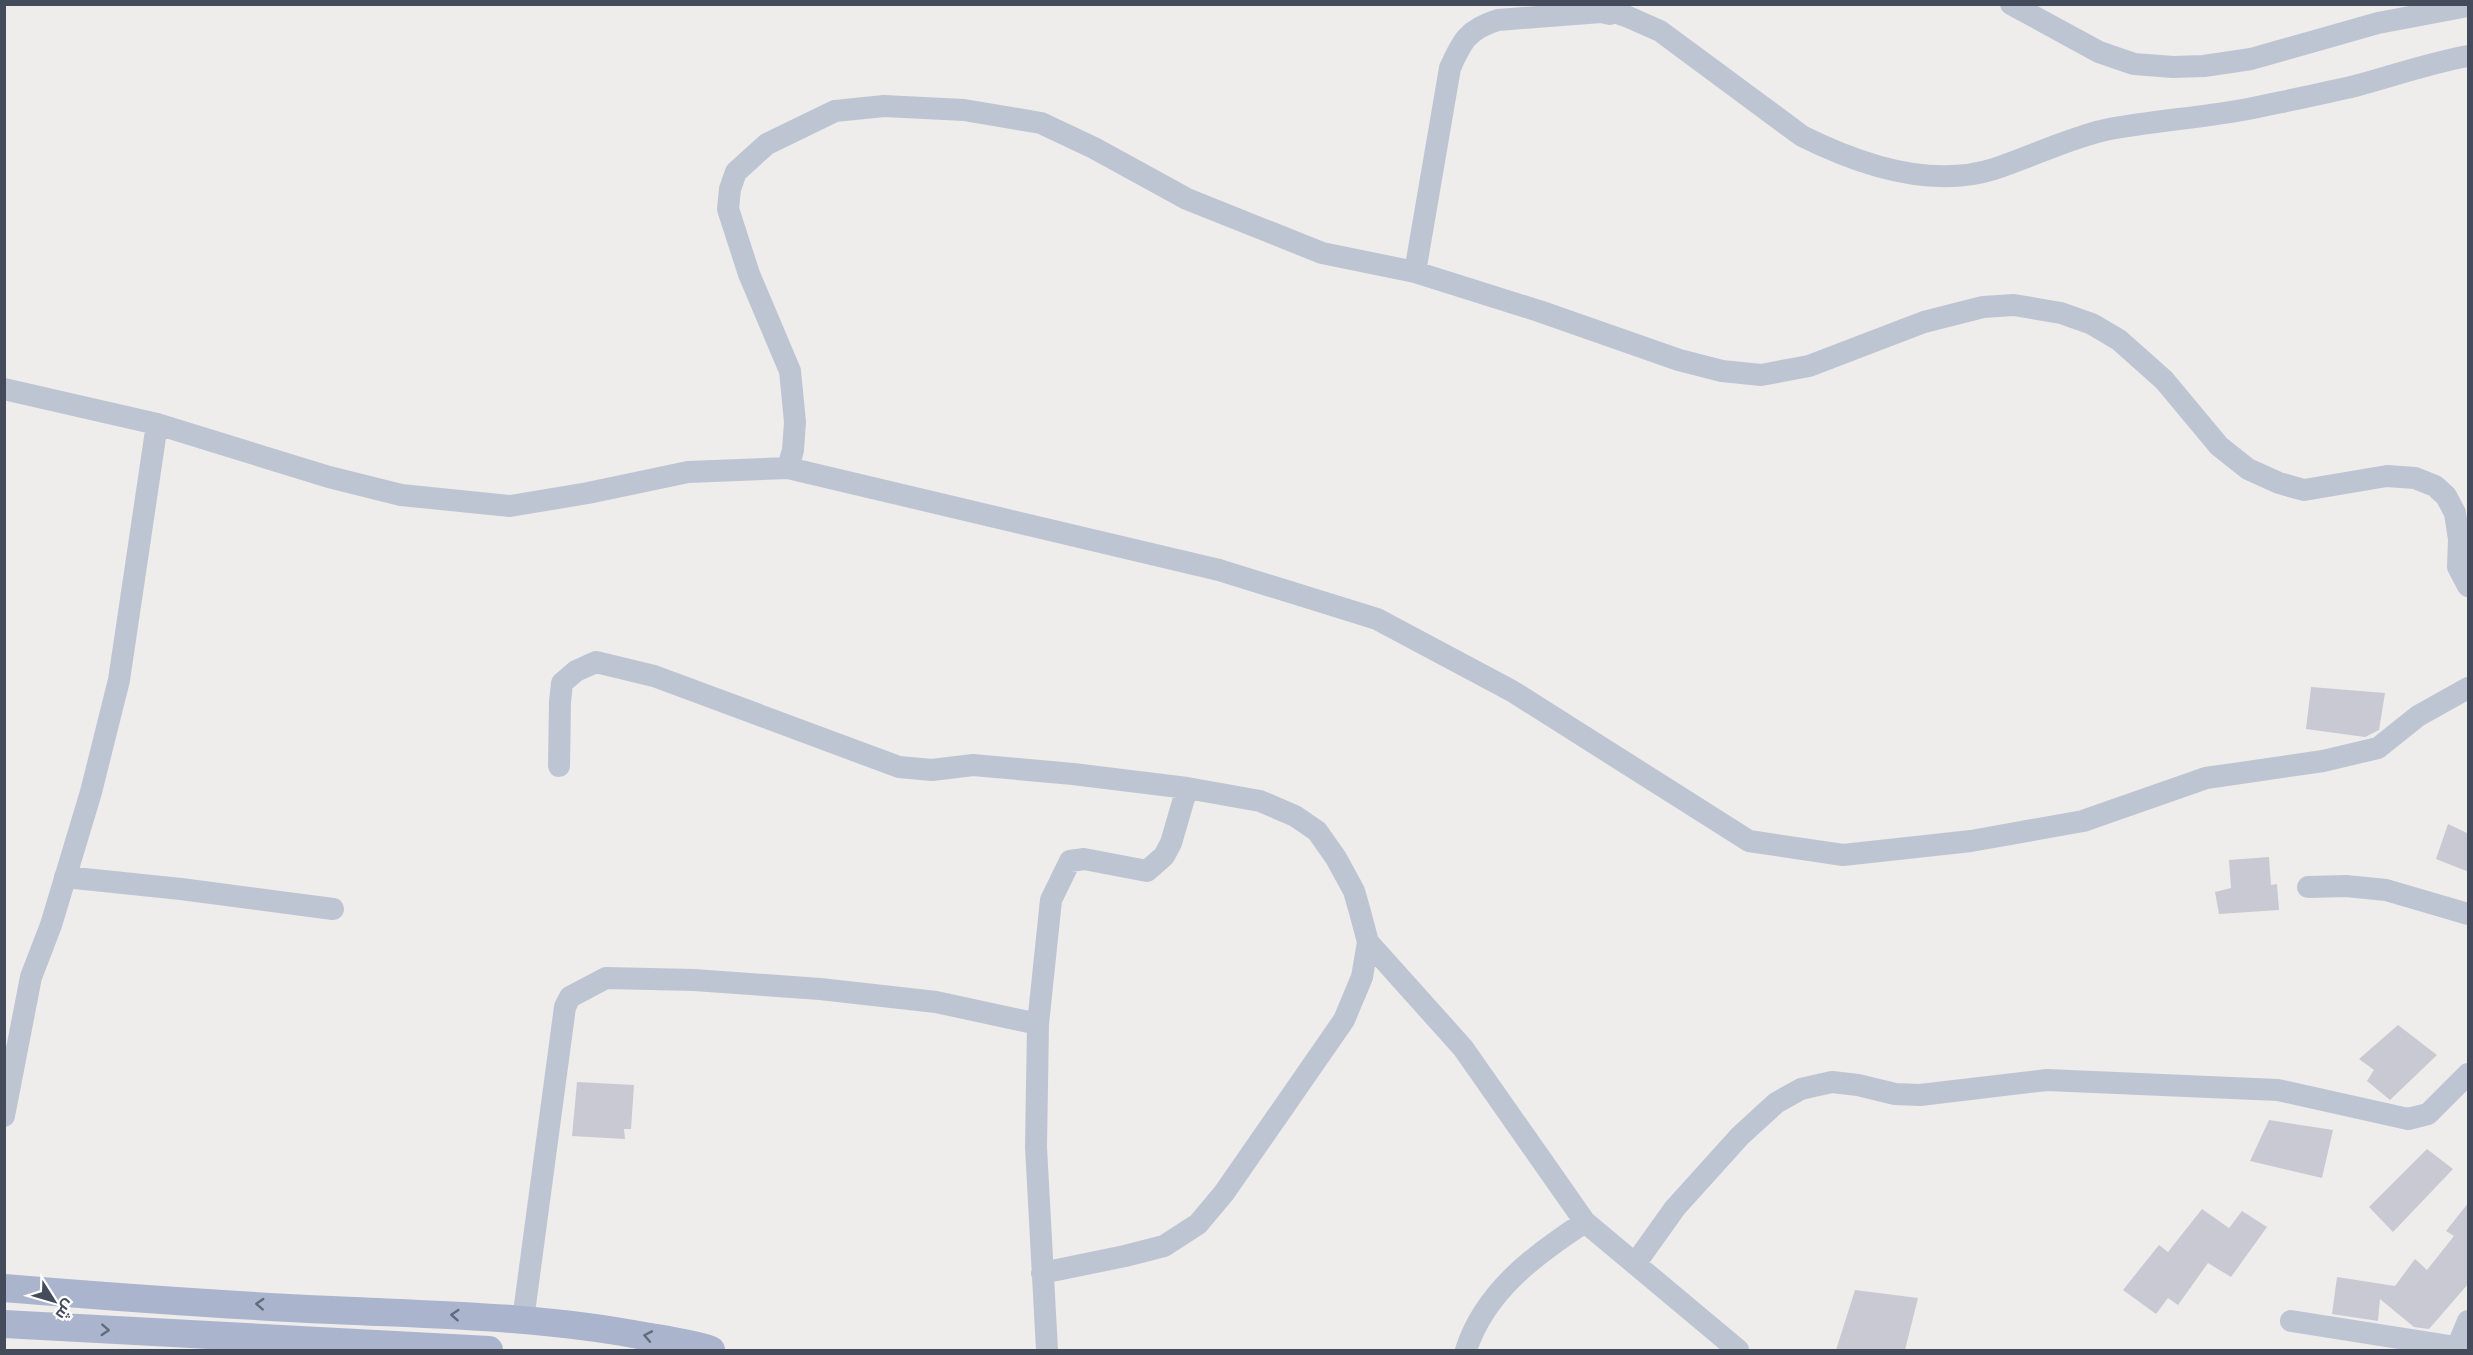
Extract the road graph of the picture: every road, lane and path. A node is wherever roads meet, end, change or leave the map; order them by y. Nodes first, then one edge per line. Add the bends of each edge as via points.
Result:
1 (1591, 4) edge
2 (2011, 4) edge
3 (2469, 6) edge
4 (1626, 16) junction
5 (2469, 56) edge
6 (1415, 272) junction
7 (4, 389) edge
8 (157, 424) junction
9 (788, 468) junction
10 (2469, 586) edge
11 (2469, 688) edge
12 (560, 766) dead end
13 (1187, 788) junction
14 (64, 876) junction
15 (2308, 886) dead end
16 (333, 909) dead end
17 (2469, 914) edge
18 (1368, 942) junction
19 (1038, 1024) junction
20 (2469, 1074) edge
21 (4, 1116) edge
22 (1585, 1222) junction
23 (1635, 1264) junction
24 (1042, 1273) junction
25 (4, 1288) edge
26 (332, 1310) junction
27 (523, 1320) junction
28 (2291, 1321) dead end
29 (2469, 1321) edge
30 (4, 1324) edge
31 (322, 1345) edge
32 (2456, 1349) edge
33 (489, 1350) edge
34 (711, 1350) edge
35 (1047, 1350) edge
36 (1466, 1350) edge
37 (1738, 1350) edge

1 - 4 street
2 - 3 street via 2099,52 2134,64 2173,68 2251,59 2378,23
4 - 5 street via 1660,31 1802,136 1861,161 1913,174 1954,175 1990,170 2103,130 2252,108
4 - 6 street via 1601,12 1498,20 1483,24 1462,42 1450,68
6 - 9 street via 1322,253 1237,220 1187,199 1041,123 964,110 884,106 835,111 767,144 736,172 730,189 728,209 749,274 790,371 795,422
6 - 10 street via 1539,310 1679,360 1722,371 1761,375 1809,366 1924,322 1983,307 2014,305 2061,313 2092,324 2119,340 2164,380 2219,446 2258,474 2304,490 2387,476 2415,478 2434,486 2446,496 2455,513 2458,567
7 - 8 street
8 - 9 street via 328,477 401,495 510,506 688,472
8 - 14 street via 119,680 91,792
9 - 11 street via 1220,570 1377,619 1512,691 1749,841 1843,855 1971,841 2083,821 2206,778 2323,761 2378,748 2418,716
12 - 13 street via 562,683 596,662 654,676 899,767 932,770 973,765
13 - 18 street via 1260,801 1295,816 1317,831 1354,891
13 - 19 street via 1171,843 1164,856 1147,871 1070,861 1051,900
14 - 16 street
14 - 21 street via 31,977
15 - 17 street via 2386,890
18 - 22 street via 1463,1048
18 - 24 street via 1362,976 1344,1020 1224,1193 1198,1224 1164,1245
19 - 24 street via 1036,1147
19 - 27 street via 936,1002 694,981 606,978 570,997 565,1007
20 - 23 street via 2428,1114 2408,1119 2278,1090 2047,1080 1920,1095 1832,1082 1814,1086 1776,1103 1740,1136 1675,1208
22 - 23 street
22 - 36 street via 1522,1266 1482,1315
23 - 37 street
24 - 35 street
26 -> 25 main road
27 -> 26 main road
26 - 31 street
34 -> 27 main road via 623,1332
28 - 32 street
29 - 32 street
30 -> 31 main road
31 - 33 main road

